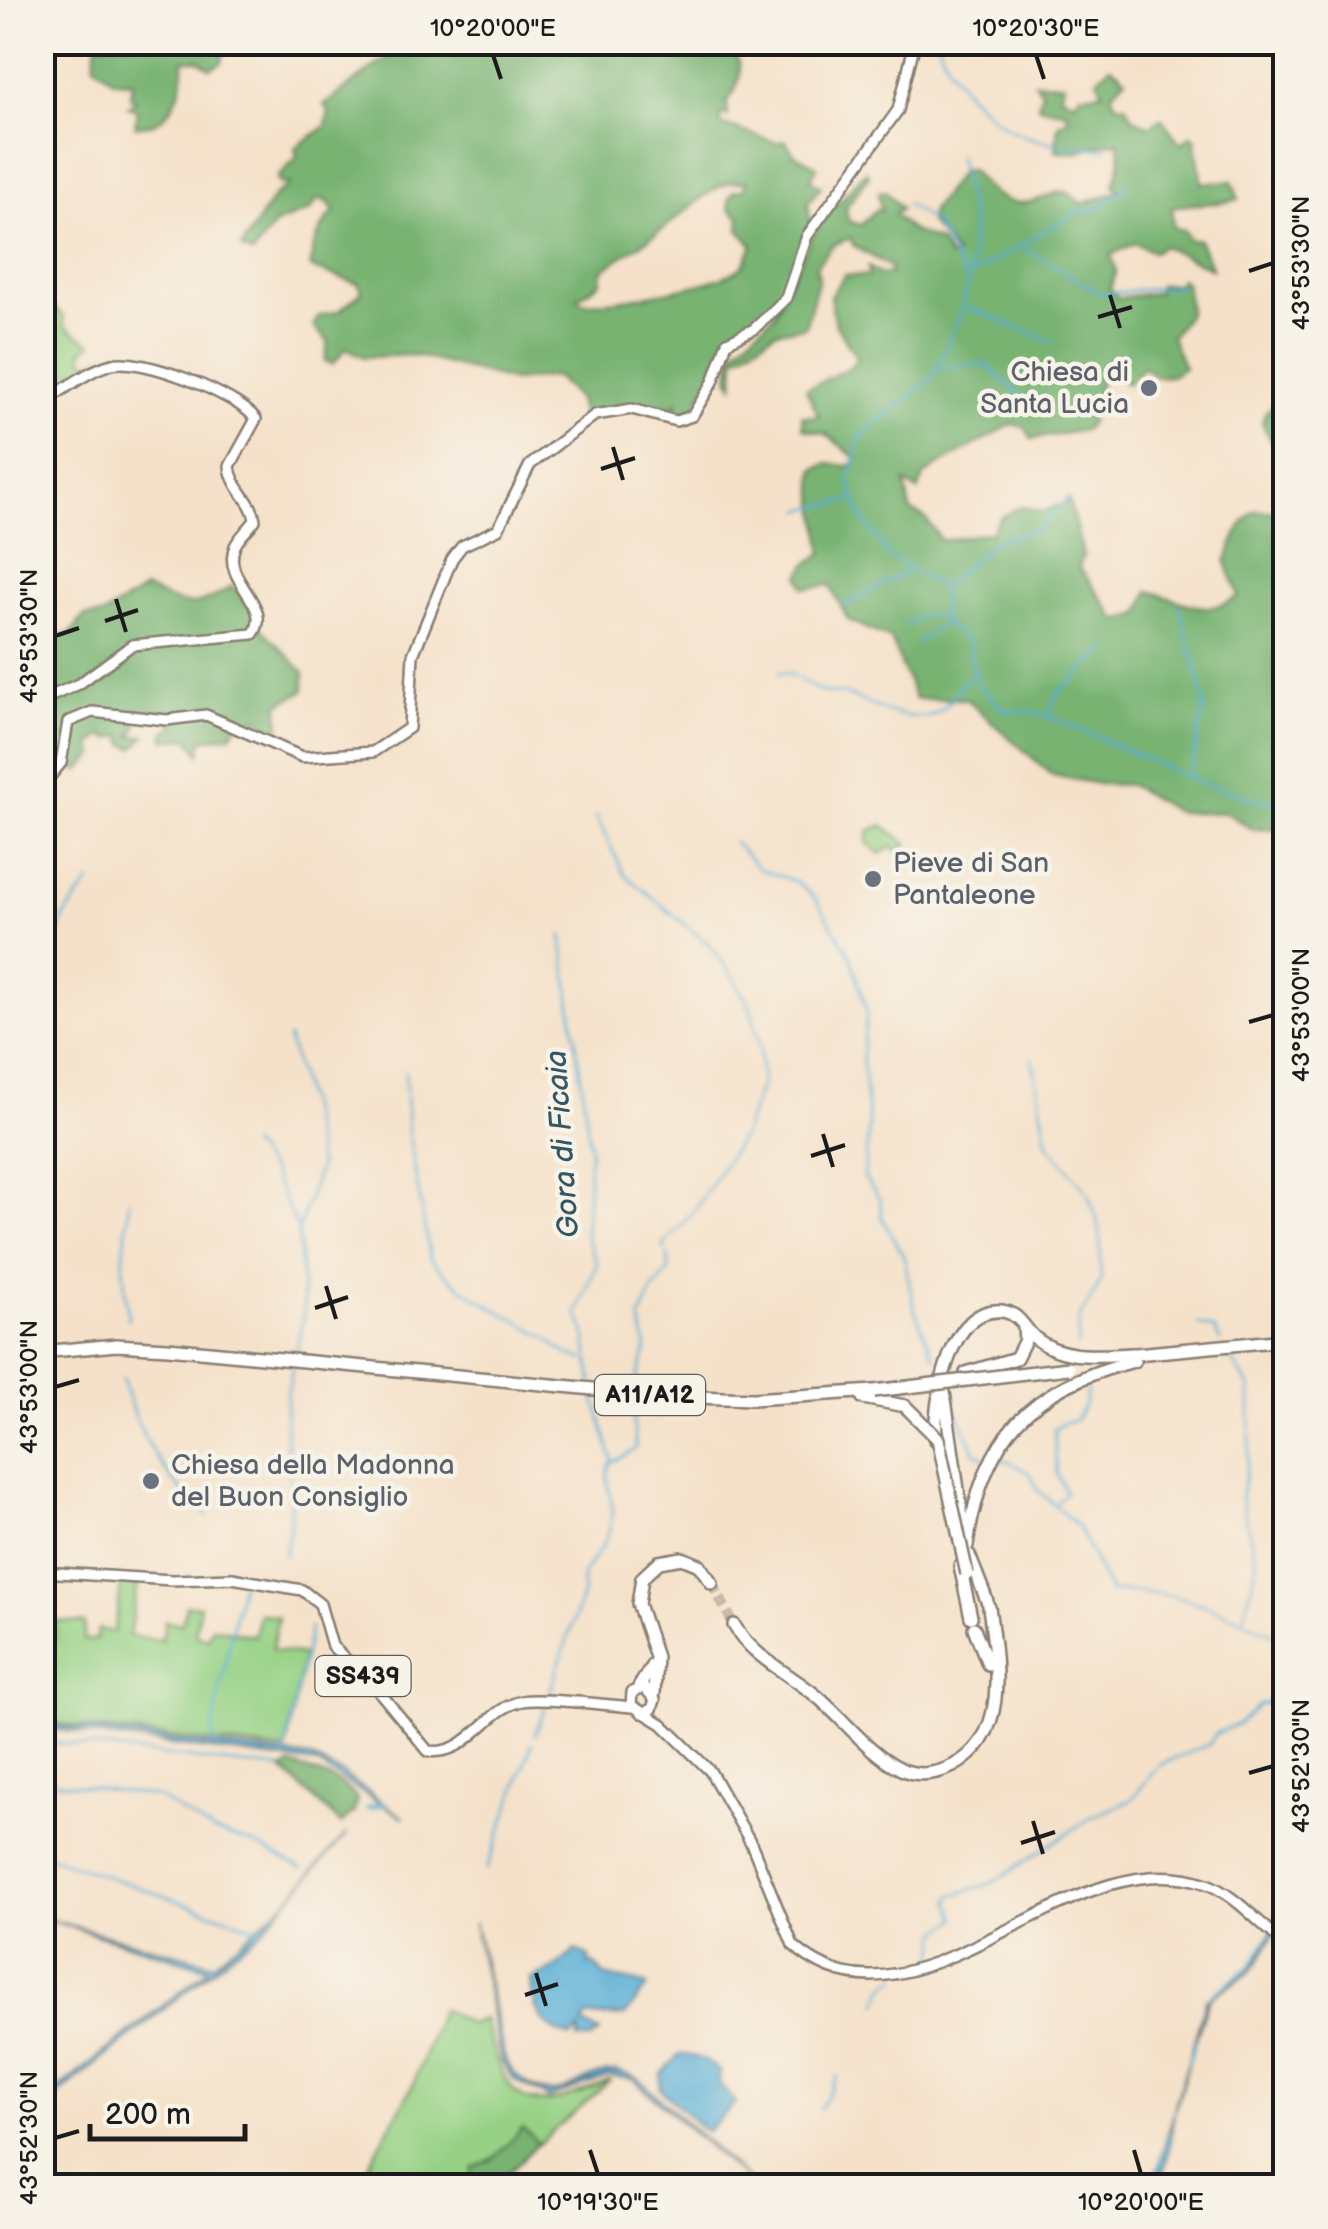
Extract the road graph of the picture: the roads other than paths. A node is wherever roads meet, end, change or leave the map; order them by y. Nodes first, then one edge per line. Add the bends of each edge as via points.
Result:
1 (915, 42) edge
2 (42, 403) edge
3 (42, 700) edge
4 (42, 733) edge
5 (42, 767) edge
6 (42, 786) edge
7 (1023, 1323) junction
8 (1286, 1344) edge
9 (42, 1349) edge
10 (949, 1358) junction
11 (1134, 1358) junction
12 (1067, 1365) junction
13 (966, 1373) junction
14 (874, 1388) junction
15 (812, 1393) junction
16 (839, 1396) junction
17 (966, 1535) junction
18 (42, 1572) edge
19 (966, 1580) junction
20 (712, 1583) tunnel mouth
21 (734, 1626) tunnel mouth
22 (653, 1650) junction
23 (994, 1677) junction
24 (635, 1691) junction
25 (654, 1699) junction
26 (611, 1705) junction
27 (632, 1707) junction
28 (642, 1712) junction
29 (662, 1724) junction
30 (1286, 1944) edge

1 - 6 main road via 888,130 807,236 786,298 754,328 726,342 713,382 686,420 632,409 596,416 530,465 498,528 462,546 452,559 413,654 411,720 403,735 373,752 314,758 260,742 206,715 167,720 92,712 68,722 61,764
2 - 3 main road via 122,362 238,400 256,419 230,466 255,520 236,543 234,572 257,606 258,628 205,641 132,645 79,684
4 - 5 main road
7 - 10 highway via 1004,1312 983,1315
7 - 11 highway via 1062,1353
7 - 13 highway via 1025,1340 1016,1358
8 - 11 highway, A11/A12
9 - 15 highway, A11/A12 via 114,1338 666,1396
10 - 17 highway via 944,1419
10 - 19 highway, bridge via 937,1393 937,1452
11 - 12 highway, A11/A12
11 - 17 highway via 1081,1377 1034,1405 1002,1438 978,1486
12 - 13 highway, A11/A12, bridge
12 - 14 highway, A11/A12, bridge
13 - 14 highway, A11/A12, bridge
14 - 15 highway, A11/A12
14 - 16 highway, A11/A12
15 - 16 highway, A11/A12
16 - 19 highway, bridge via 906,1406 938,1439
17 - 23 highway via 970,1567 988,1604
18 - 26 main road, SS439 via 232,1578 302,1590 320,1604 332,1646 345,1663 377,1689 428,1751 450,1750 516,1702
19 - 23 highway
20 - 22 highway via 687,1559 664,1560 647,1570 638,1604
21 - 23 highway via 909,1772 937,1773 976,1748 994,1714
22 - 24 highway via 651,1674
22 - 25 highway
24 - 25 main road
24 - 26 main road
24 - 27 main road
25 - 28 main road
25 - 29 main road
26 - 27 main road, SS439
27 - 28 main road
28 - 29 main road
29 - 30 main road via 710,1770 728,1799 794,1945 851,1975 880,1975 949,1957 1066,1898 1118,1882 1180,1878 1208,1885

